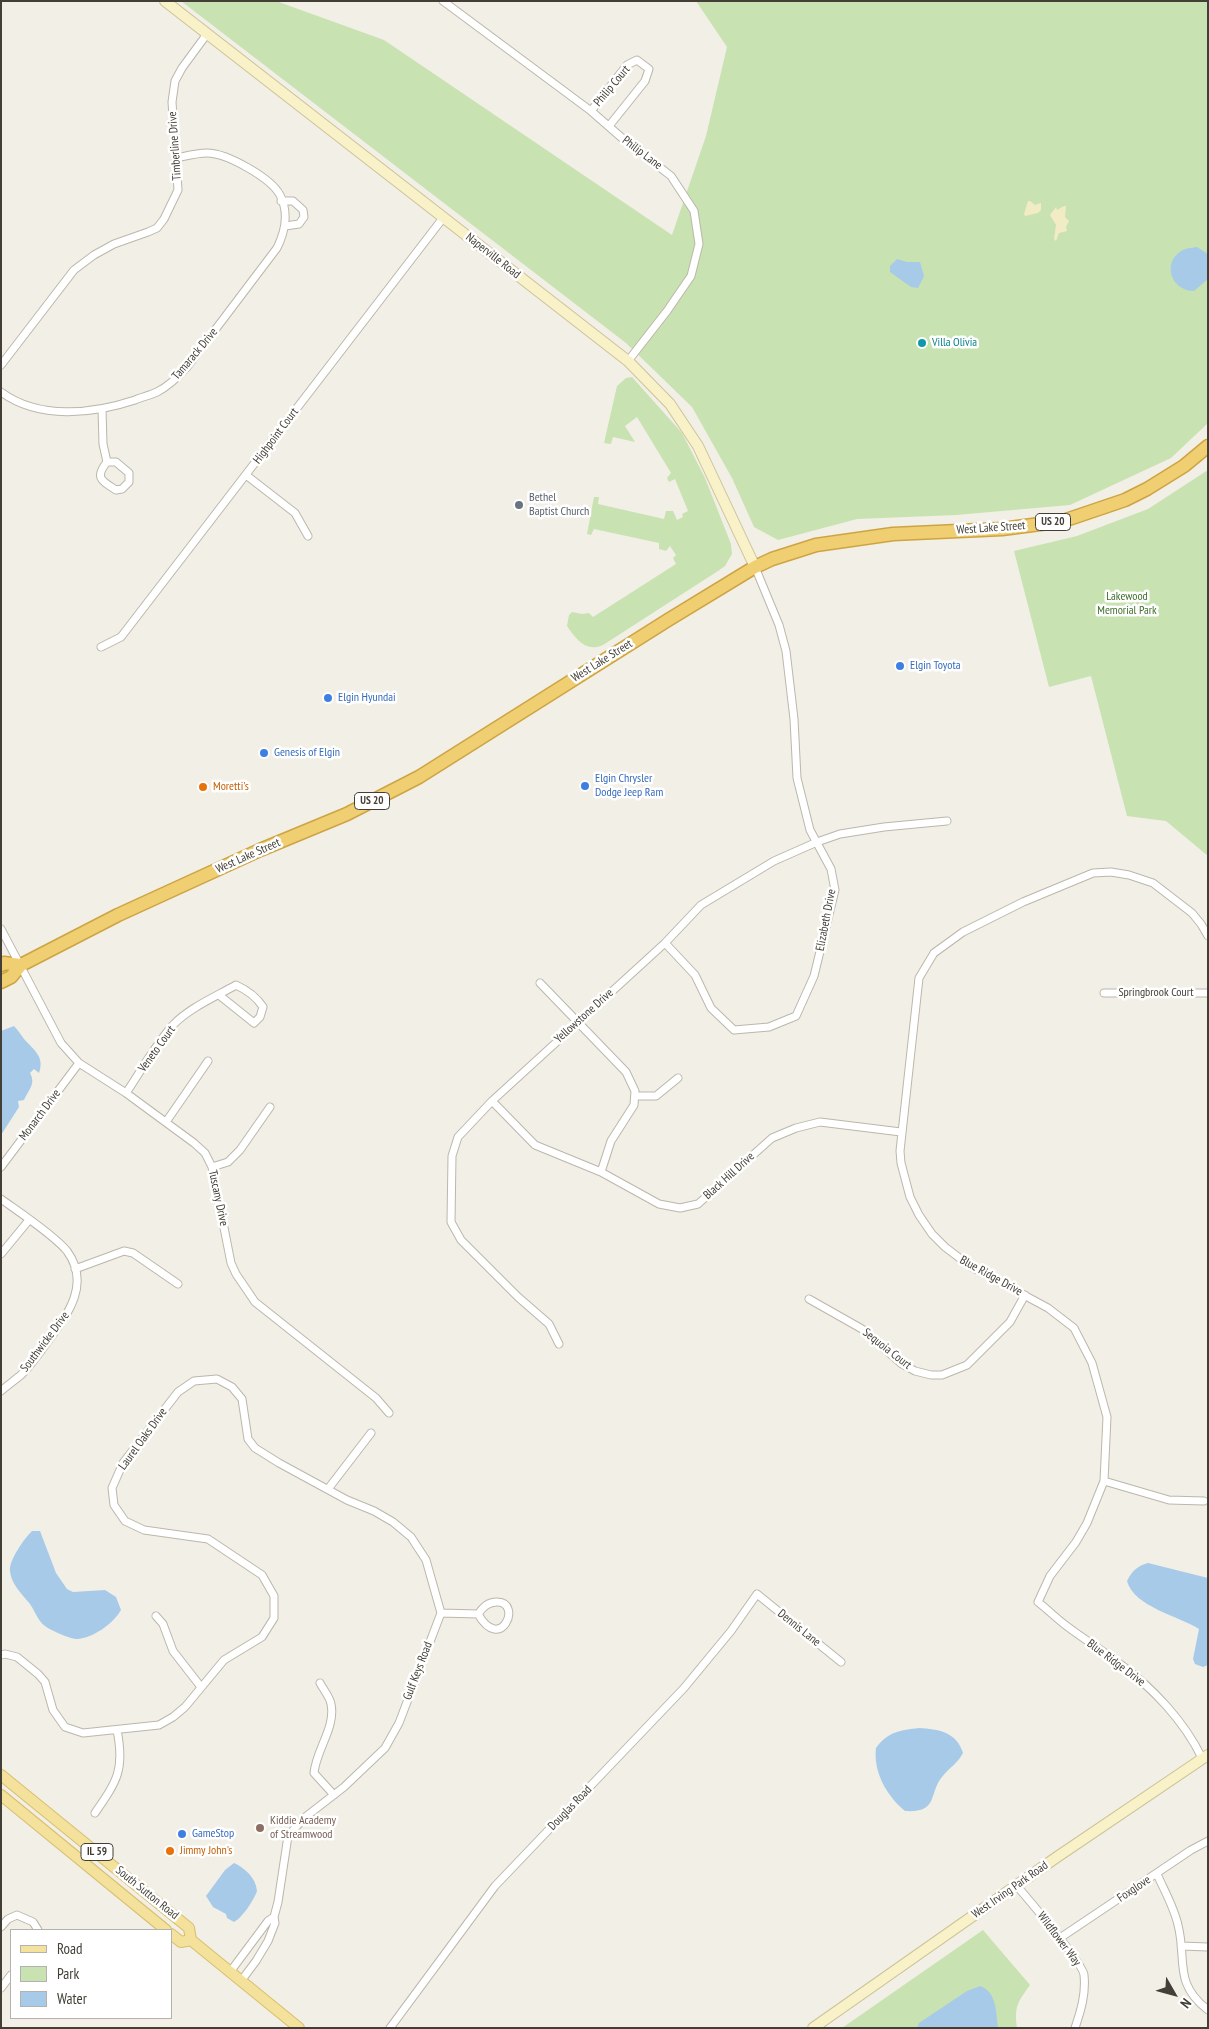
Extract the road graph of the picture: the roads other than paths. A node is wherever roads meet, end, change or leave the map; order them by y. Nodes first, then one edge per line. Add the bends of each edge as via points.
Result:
1 (165, 1) edge
2 (443, 1) edge
3 (206, 34) junction
4 (591, 111) junction
5 (609, 126) junction
6 (176, 158) junction
7 (282, 201) junction
8 (443, 218) junction
9 (285, 226) junction
10 (628, 361) junction
11 (1, 365) edge
12 (1, 392) edge
13 (102, 410) junction
14 (1208, 446) edge
15 (107, 462) junction
16 (246, 476) junction
17 (308, 536) dead end
18 (755, 567) junction
19 (101, 647) dead end
20 (947, 821) dead end
21 (816, 842) junction
22 (1, 929) edge
23 (1208, 936) edge
24 (665, 943) junction
25 (1, 965) edge
26 (21, 965) junction
27 (1, 982) edge
28 (540, 983) dead end
29 (1104, 993) dead end
30 (1208, 993) edge
31 (219, 994) junction
32 (578, 1022) junction
33 (208, 1062) dead end
34 (79, 1063) junction
35 (678, 1078) dead end
36 (126, 1093) junction
37 (635, 1096) junction
38 (492, 1101) junction
39 (270, 1107) dead end
40 (166, 1122) junction
41 (901, 1132) junction
42 (1, 1167) edge
43 (212, 1167) junction
44 (600, 1172) junction
45 (1, 1199) edge
46 (29, 1220) junction
47 (1, 1254) edge
48 (75, 1269) junction
49 (178, 1284) dead end
50 (1025, 1295) junction
51 (809, 1299) dead end
52 (560, 1344) dead end
53 (1, 1391) edge
54 (389, 1413) dead end
55 (372, 1433) dead end
56 (1104, 1481) junction
57 (328, 1489) junction
58 (1204, 1501) dead end
59 (757, 1594) joint
60 (441, 1613) junction
61 (478, 1614) junction
62 (156, 1616) dead end
63 (1, 1654) edge
64 (841, 1662) dead end
65 (320, 1683) dead end
66 (201, 1687) junction
67 (117, 1730) junction
68 (1205, 1757) edge
69 (1, 1776) edge
70 (1, 1795) edge
71 (334, 1795) junction
72 (95, 1813) dead end
73 (1208, 1841) edge
74 (1157, 1874) junction
75 (1017, 1886) junction
76 (274, 1917) junction
77 (1, 1927) edge
78 (37, 1929) edge
79 (165, 1929) edge
80 (172, 1935) edge
81 (1060, 1938) junction
82 (191, 1940) junction
83 (1181, 1946) junction
84 (1208, 1947) edge
85 (230, 1972) junction
86 (10, 1976) edge
87 (241, 1981) junction
88 (1, 1988) edge
89 (1208, 2010) edge
90 (299, 2028) edge
91 (390, 2028) edge
92 (813, 2028) edge
93 (1075, 2028) edge

1 - 3 street, Naperville Road
2 - 4 street, Philip Lane
3 - 6 street, Timberline Drive via 175,82 172,102
3 - 8 street, Naperville Road
4 - 5 street, Philip Lane
4 - 5 street, Philip Court via 627,65 637,60 649,69 645,81
5 - 10 street, Philip Lane via 672,176 694,211 698,244 691,276
6 - 7 street via 208,153 227,157 250,168 280,194
6 - 11 street, Timberline Drive via 178,190 157,228 100,251 74,270
7 - 9 street, Tamarack Drive
7 - 9 street via 294,201 303,210 304,217 299,224
8 - 10 street, Naperville Road
8 - 16 street, Highpoint Court
9 - 13 street, Tamarack Drive via 277,248 175,380 157,392
10 - 18 street, Naperville Road via 670,404 698,446
12 - 13 street, Tamarack Drive via 13,401 47,411
13 - 15 street
14 - 18 highway, West Lake Street / US 20 via 1184,466 1125,500 1064,521 847,540 816,545
15 - 15 street via 101,468 101,480 116,490 122,489 129,482 129,473 116,462
16 - 17 street via 295,513
16 - 19 street, Highpoint Court via 122,637
18 - 21 street, Elizabeth Drive via 786,651 797,778
18 - 26 highway, West Lake Street / US 20 via 419,777 347,814 127,911
20 - 21 street, Yellowstone Drive via 884,826
21 - 24 street, Yellowstone Drive via 774,861 701,906
21 - 24 street, Elizabeth Drive via 831,868 834,890 814,976 796,1016 769,1027 734,1030 711,1008 695,975
22 - 26 street, Tuscany Drive
23 - 41 street, Blue Ridge Drive via 1192,913 1152,883 1111,872 1092,873 963,932 934,953 919,978
24 - 32 street, Yellowstone Drive
25 - 26 highway, West Lake Street / US 20
26 - 27 highway, West Lake Street / US 20 via 11,977
26 - 34 street, Tuscany Drive via 61,1043
28 - 32 street
29 - 30 street, Springbrook Court
31 - 31 street, Veneto Court via 236,985 246,989 263,1006 260,1017 254,1023 248,1020
31 - 36 street, Veneto Court via 173,1025
32 - 37 street via 626,1072
32 - 38 street, Yellowstone Drive
33 - 40 street
34 - 36 street, Tuscany Drive
34 - 42 street, Monarch Drive
35 - 37 street via 656,1096
36 - 40 street, Tuscany Drive
37 - 44 street via 634,1106 611,1141
38 - 44 street, Black Hill Drive via 536,1145
38 - 52 street, Yellowstone Drive via 458,1137 452,1156 451,1222 461,1240 549,1324
39 - 43 street via 240,1150 228,1162
40 - 43 street, Tuscany Drive via 194,1142
41 - 44 street, Black Hill Drive via 820,1122 796,1128 772,1138 698,1204 680,1208 659,1204
41 - 50 street, Blue Ridge Drive via 901,1163 906,1185 919,1216 932,1234 970,1266
43 - 54 street, Tuscany Drive via 232,1263 244,1288 255,1302 376,1398
45 - 46 street, Southwicke Drive
46 - 47 street
46 - 48 street, Southwicke Drive via 59,1242
48 - 49 street via 124,1251 133,1253
48 - 53 street, Southwicke Drive via 76,1292 68,1314 30,1365
50 - 51 street, Sequoia Court via 1010,1322 967,1365 942,1375 915,1371 902,1364 862,1329
50 - 56 street, Blue Ridge Drive via 1074,1328 1092,1363 1107,1417
55 - 57 street
56 - 58 street via 1170,1500
56 - 68 street, Blue Ridge Drive via 1087,1523 1050,1576 1038,1602 1144,1683 1168,1708
57 - 60 street via 374,1511 411,1537 426,1560
57 - 66 street, Laurel Oaks Drive via 255,1448 248,1439 242,1399 232,1387 217,1379 194,1381 178,1392 124,1463 112,1488 114,1505 126,1521 144,1530 208,1539 262,1575 274,1596 274,1618 262,1638 224,1660
59 - 64 street, Dennis Lane
59 - 91 street, Douglas Road via 684,1688 495,1886
60 - 61 street
60 - 71 street, Gulf Keys Road via 399,1723 385,1748
61 - 61 street via 483,1607 496,1602 502,1602 510,1613 508,1621 495,1630 483,1624
62 - 66 street via 163,1624 174,1651
63 - 67 street, Laurel Oaks Drive via 17,1657 38,1674 45,1682 53,1710 65,1727 83,1733
65 - 71 street via 331,1702 332,1715 315,1760 314,1773
66 - 67 street, Laurel Oaks Drive via 185,1707 160,1725
67 - 72 street via 122,1752 120,1768 114,1786
68 - 75 street, West Irving Park Road
69 - 82 main road, South Sutton Road / IL 59 via 190,1928
70 - 79 main road, South Sutton Road / IL 59
71 - 76 street, Gulf Keys Road via 304,1818 288,1836
73 - 74 street, Foxglove
74 - 81 street, Foxglove
74 - 83 street via 1178,1925
75 - 81 street, Wildflower Way
75 - 92 street, West Irving Park Road
76 - 85 street, Gulf Keys Road
76 - 87 street, Gulf Keys Road via 268,1941
77 - 78 street via 17,1914 33,1922
80 - 82 main road, South Sutton Road / IL 59 via 181,1942
81 - 93 street, Wildflower Way via 1084,1972 1084,2002
82 - 85 main road, South Sutton Road / IL 59
83 - 84 street
83 - 89 street via 1183,1976 1194,1997
85 - 87 main road, South Sutton Road / IL 59
86 - 88 street
87 - 90 main road, South Sutton Road / IL 59

